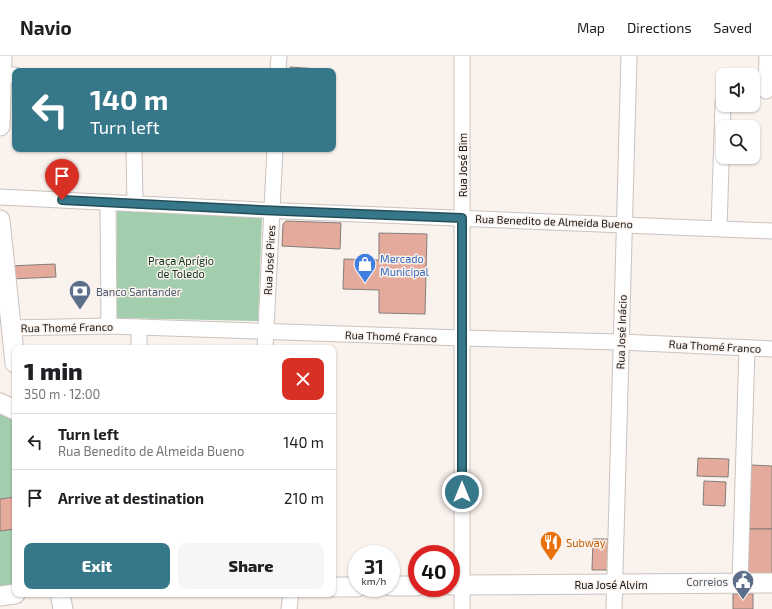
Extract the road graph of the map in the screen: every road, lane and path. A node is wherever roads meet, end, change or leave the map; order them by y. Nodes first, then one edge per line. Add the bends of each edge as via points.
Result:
1 (2, 56) edge
2 (279, 56) edge
3 (462, 56) edge
4 (629, 56) edge
5 (767, 56) edge
6 (278, 68) edge
7 (6, 75) edge
8 (766, 91) dead end
9 (723, 112) edge
10 (0, 126) edge
11 (134, 152) edge
12 (274, 152) edge
13 (0, 197) edge
14 (108, 202) junction
15 (135, 204) junction
16 (272, 210) junction
17 (462, 218) junction
18 (0, 220) edge
19 (624, 224) junction
20 (719, 228) junction
21 (772, 231) edge
22 (109, 326) junction
23 (139, 326) junction
24 (10, 328) junction
25 (265, 331) junction
26 (462, 338) junction
27 (621, 342) junction
28 (12, 345) edge
29 (138, 345) edge
30 (265, 345) edge
31 (747, 348) junction
32 (772, 349) edge
33 (0, 403) edge
34 (12, 409) edge
35 (457, 545) edge
36 (614, 583) junction
37 (740, 583) junction
38 (772, 583) edge
39 (460, 585) edge
40 (348, 586) edge
41 (336, 587) edge
42 (12, 594) edge
43 (0, 596) edge
44 (61, 597) edge
45 (291, 597) edge
46 (459, 597) edge
47 (63, 609) edge
48 (289, 609) edge
49 (462, 609) edge
50 (614, 609) edge

1 - 7 main road
2 - 6 street
3 - 17 street, Rua José Bim
4 - 19 street, Rua José Inácio
5 - 8 street
7 - 10 main road
9 - 20 street
11 - 15 street
12 - 16 street, Rua José Pires
13 - 14 street, Rua Benedito de Almeida Bueno
14 - 15 street, Rua Benedito de Almeida Bueno
14 - 22 street
15 - 16 street, Rua Benedito de Almeida Bueno
16 - 17 street, Rua Benedito de Almeida Bueno
16 - 25 street, Rua José Pires
17 - 19 street, Rua Benedito de Almeida Bueno
17 - 26 street, Rua José Bim
18 - 24 main road
19 - 20 street, Rua Benedito de Almeida Bueno
19 - 27 street, Rua José Inácio
20 - 21 street, Rua Benedito de Almeida Bueno
22 - 23 street, Rua Thomé Franco
22 - 24 street, Rua Thomé Franco
23 - 25 street, Rua Thomé Franco
23 - 29 street
24 - 28 main road
25 - 26 street, Rua Thomé Franco
25 - 30 street, Rua José Pires
26 - 27 street, Rua Thomé Franco
26 - 35 street, Rua José Bim
27 - 31 street, Rua Thomé Franco
27 - 36 street, Rua José Inácio
31 - 32 street, Rua Thomé Franco
31 - 37 street
33 - 34 main road
36 - 37 main road, Rua José Alvim
36 - 39 main road, Rua José Alvim
36 - 50 street, Rua José Inácio
37 - 38 main road, Rua José Alvim
40 - 41 main road
42 - 43 main road
44 - 47 main road
45 - 48 street
46 - 49 street, Rua José Bim

